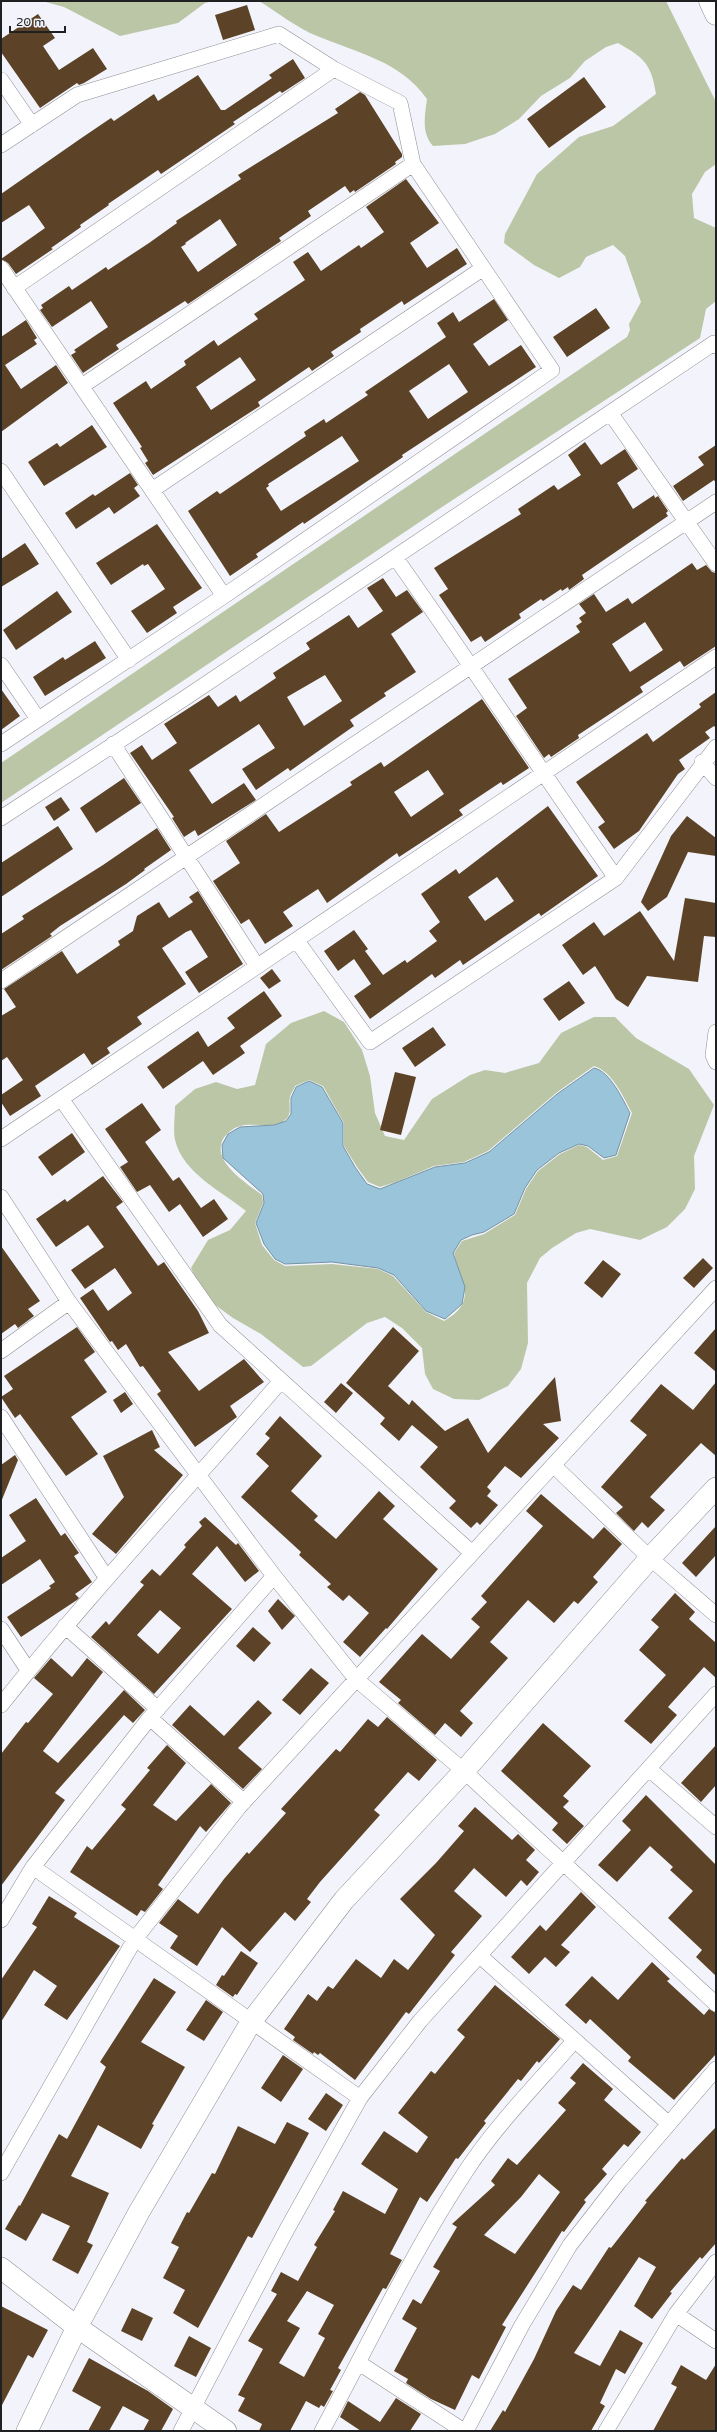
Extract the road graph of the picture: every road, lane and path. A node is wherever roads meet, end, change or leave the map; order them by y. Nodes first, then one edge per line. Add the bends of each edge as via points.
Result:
1 (710, 1) edge
2 (716, 14) edge
3 (334, 69) junction
4 (1, 80) edge
5 (32, 124) junction
6 (1, 145) edge
7 (413, 164) junction
8 (1, 268) edge
9 (482, 269) junction
10 (14, 288) junction
11 (716, 346) edge
12 (82, 386) junction
13 (611, 414) junction
14 (1, 471) edge
15 (152, 490) junction
16 (716, 502) edge
17 (686, 521) junction
18 (395, 557) junction
19 (716, 564) edge
20 (224, 596) junction
21 (716, 657) edge
22 (128, 660) junction
23 (1, 665) edge
24 (472, 666) junction
25 (38, 719) junction
26 (1, 744) edge
27 (113, 744) junction
28 (716, 747) edge
29 (702, 762) junction
30 (543, 774) junction
31 (716, 778) edge
32 (1, 818) edge
33 (186, 857) junction
34 (616, 878) junction
35 (297, 941) junction
36 (257, 966) junction
37 (1, 981) edge
38 (716, 1032) edge
39 (716, 1062) edge
40 (62, 1100) junction
41 (1, 1139) edge
42 (1, 1197) edge
43 (716, 1288) edge
44 (69, 1302) junction
45 (1, 1351) edge
46 (280, 1382) junction
47 (1, 1417) edge
48 (553, 1465) junction
49 (199, 1476) junction
50 (716, 1488) edge
51 (472, 1553) junction
52 (650, 1558) junction
53 (274, 1576) junction
54 (106, 1577) junction
55 (716, 1615) edge
56 (65, 1626) junction
57 (1, 1629) edge
58 (28, 1670) junction
59 (356, 1679) junction
60 (716, 1694) edge
61 (1, 1705) edge
62 (154, 1713) junction
63 (649, 1769) junction
64 (464, 1771) junction
65 (244, 1802) junction
66 (716, 1827) edge
67 (562, 1862) junction
68 (33, 1867) junction
69 (1, 1920) edge
70 (135, 1939) junction
71 (480, 1956) junction
72 (716, 2004) edge
73 (250, 2022) junction
74 (574, 2041) junction
75 (716, 2069) edge
76 (360, 2098) junction
77 (669, 2124) junction
78 (1, 2173) edge
79 (716, 2262) edge
80 (1, 2268) edge
81 (676, 2314) junction
82 (77, 2327) junction
83 (716, 2341) edge
84 (359, 2363) junction
85 (193, 2409) junction
86 (27, 2431) edge
87 (182, 2431) edge
88 (226, 2431) edge
89 (322, 2431) edge
90 (465, 2431) edge
91 (606, 2431) edge

1 - 2 main road
3 - 5 street via 279,34 77,95
3 - 7 street via 400,103
3 - 10 street
4 - 5 street
5 - 6 street
7 - 9 street
7 - 12 street
8 - 10 street
9 - 15 street
9 - 20 street via 552,370
10 - 12 street
11 - 13 street via 714,343
12 - 15 street
13 - 17 street
13 - 18 street
14 - 22 street
15 - 20 street
16 - 17 street
17 - 19 street
17 - 24 street
18 - 24 street
18 - 27 street
20 - 22 street
21 - 30 street
22 - 25 street
23 - 25 street
24 - 30 street
24 - 33 street
25 - 26 street
27 - 32 street
27 - 33 street
28 - 29 street
29 - 31 street
29 - 34 street
30 - 34 street
30 - 35 street
33 - 36 street
33 - 37 street
34 - 35 street via 370,1042
35 - 36 street
36 - 40 street
38 - 39 street via 713,1055
40 - 41 street
40 - 46 street via 220,1325
42 - 44 street
43 - 48 street
44 - 45 street
44 - 49 street
46 - 49 street
46 - 51 street
47 - 54 street
48 - 51 street
48 - 52 street
49 - 53 street
49 - 54 street
50 - 52 street
51 - 59 street
52 - 55 street
52 - 64 street
53 - 59 street
53 - 62 street
54 - 56 street
56 - 58 street
56 - 62 street
57 - 58 street
58 - 61 street
59 - 64 street
59 - 65 street
60 - 63 street
62 - 65 street
62 - 68 street
63 - 66 street
63 - 67 street
64 - 67 street
64 - 73 street via 344,1900
65 - 70 street
67 - 71 street
67 - 72 street
68 - 69 street
68 - 70 street
70 - 73 street
70 - 78 street
71 - 74 street
71 - 76 street via 420,2021
73 - 76 street
73 - 82 street via 139,2212
74 - 77 street
74 - 84 street via 516,2108 465,2173 412,2260
75 - 77 street
76 - 85 street via 286,2231
77 - 90 street via 570,2245 522,2325
79 - 81 street
80 - 82 street
81 - 83 street
81 - 91 street
82 - 85 street
82 - 86 street
84 - 89 street
84 - 90 street
85 - 87 street
85 - 88 street

